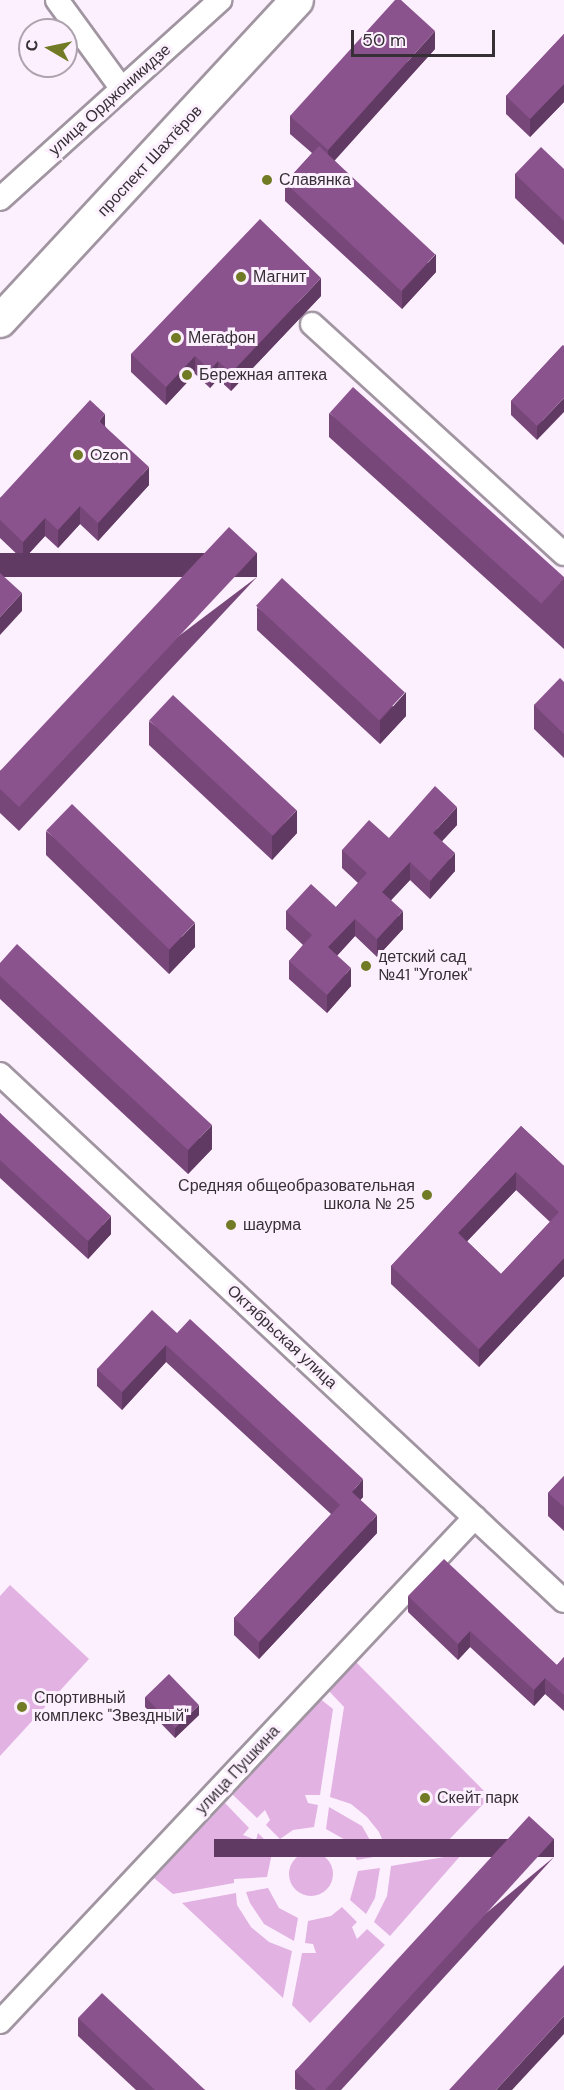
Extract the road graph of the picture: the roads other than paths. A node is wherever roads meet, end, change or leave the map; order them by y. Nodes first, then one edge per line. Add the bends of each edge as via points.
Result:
1 (57, 0) edge
2 (220, 0) edge
3 (297, 0) edge
4 (122, 89) junction
5 (0, 199) edge
6 (0, 321) edge
7 (312, 324) dead end
8 (564, 554) edge
9 (0, 1074) edge
10 (475, 1517) junction
11 (564, 1600) edge
12 (0, 2022) edge

1 - 4 street
2 - 4 street, улица Орджоникидзе
3 - 6 main road, проспект Шахтёров
4 - 5 street, улица Орджоникидзе
7 - 8 street
9 - 10 street, Октябрьская улица
10 - 11 street, Октябрьская улица
10 - 12 street, улица Пушкина

